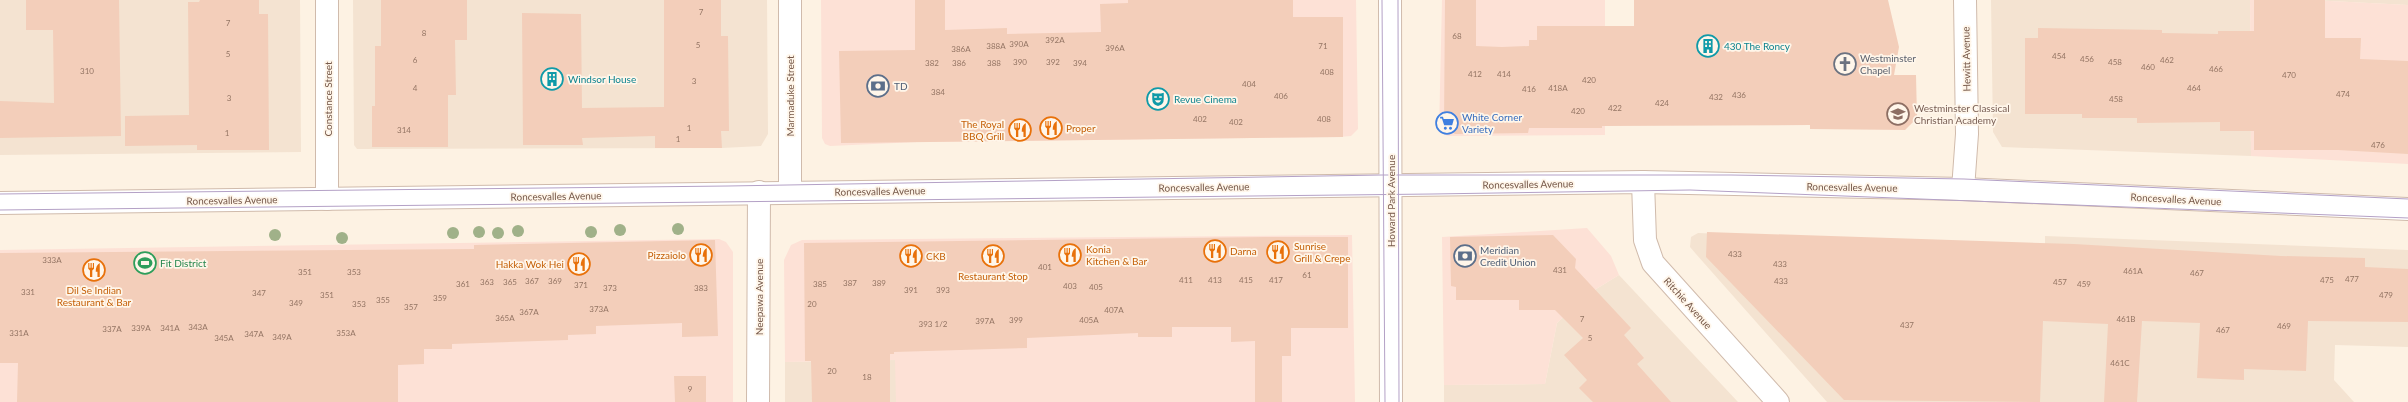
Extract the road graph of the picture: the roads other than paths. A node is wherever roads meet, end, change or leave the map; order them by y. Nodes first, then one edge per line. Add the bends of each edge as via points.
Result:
1 (327, 0) edge
2 (790, 0) edge
3 (1390, 0) edge
4 (1965, 0) edge
5 (1644, 182) junction
6 (1391, 186) junction
7 (1963, 190) junction
8 (759, 192) junction
9 (790, 192) junction
10 (327, 198) junction
11 (0, 203) edge
12 (2408, 209) edge
13 (758, 402) edge
14 (1391, 402) edge
15 (1778, 402) edge

1 - 10 street, Constance Street
2 - 9 street, Marmaduke Street
3 - 6 street, Howard Park Avenue
4 - 7 street, Hewitt Avenue via 1967,134
5 - 6 street, Roncesvalles Avenue
5 - 7 street, Roncesvalles Avenue
5 - 15 street, Ritchie Avenue via 1645,240 1653,263
6 - 9 street, Roncesvalles Avenue
6 - 14 street, Howard Park Avenue
7 - 12 street, Roncesvalles Avenue
8 - 9 street, Roncesvalles Avenue
8 - 10 street, Roncesvalles Avenue
8 - 13 street, Neepawa Avenue
10 - 11 street, Roncesvalles Avenue

